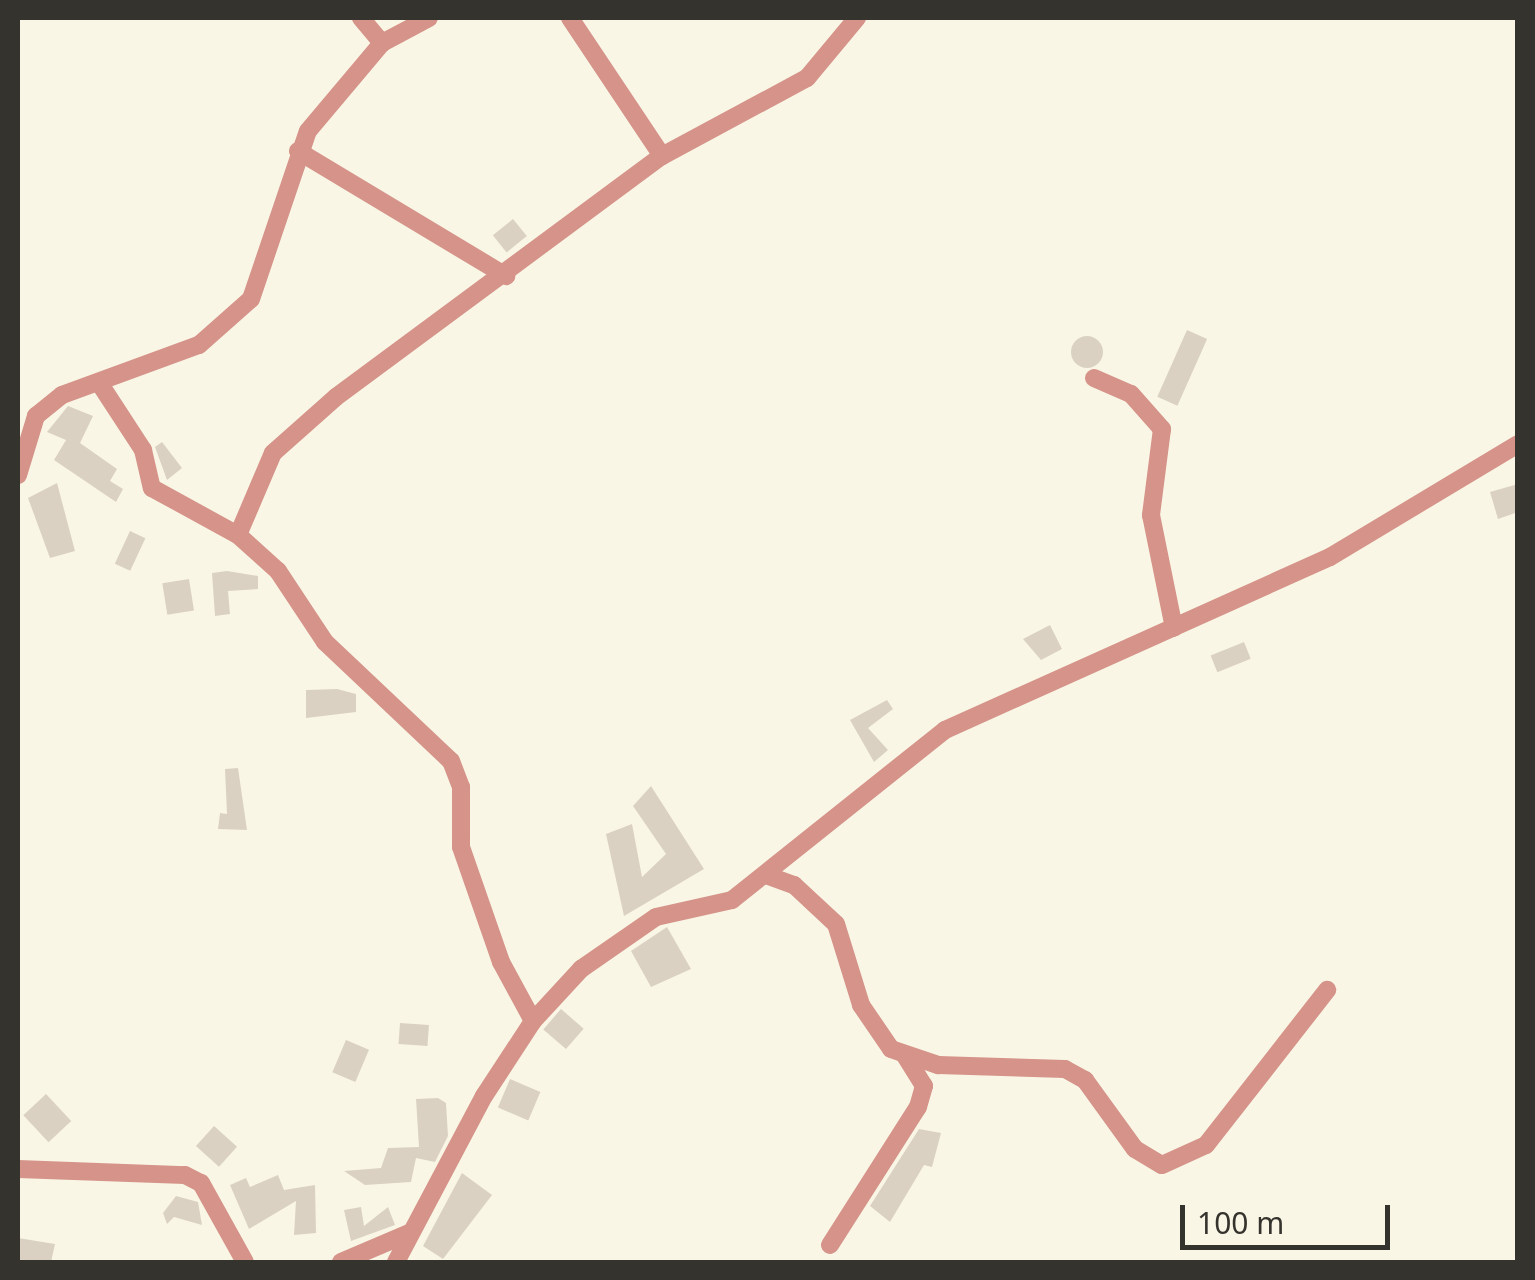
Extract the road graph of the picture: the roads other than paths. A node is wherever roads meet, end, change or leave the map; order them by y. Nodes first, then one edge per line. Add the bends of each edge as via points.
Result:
1 (361, 18) edge
2 (429, 18) edge
3 (570, 18) edge
4 (857, 18) edge
5 (382, 43) junction
6 (298, 151) junction
7 (662, 156) junction
8 (506, 276) junction
9 (1094, 378) dead end
10 (100, 384) junction
11 (1518, 444) edge
12 (18, 475) edge
13 (238, 534) junction
14 (1174, 628) junction
15 (766, 875) junction
16 (1326, 990) dead end
17 (533, 1021) junction
18 (904, 1054) junction
19 (18, 1169) edge
20 (410, 1234) junction
21 (830, 1245) dead end
22 (245, 1262) edge
23 (341, 1262) edge
24 (396, 1262) edge

1 - 5 street
2 - 5 street
3 - 7 street
4 - 7 street via 807,78
5 - 6 street
6 - 8 street
6 - 10 street via 250,299 199,346
7 - 8 street
8 - 13 street via 336,397 273,453
9 - 14 street via 1131,394 1162,429 1150,515
10 - 12 street via 62,395 36,416
10 - 13 street via 143,450 152,488
11 - 14 street via 1330,557
13 - 17 street via 278,571 325,642 451,761 461,787 461,847 502,962
14 - 15 street via 945,730
15 - 17 street via 732,900 656,917 581,970
15 - 18 street via 794,885 836,924 861,1005 892,1049
16 - 18 street via 1268,1075 1206,1146 1175,1165 1135,1149 1086,1080 1065,1069 1022,1062 969,1068
17 - 20 street
18 - 21 street via 924,1086 918,1107
19 - 22 street via 186,1174 212,1198
20 - 23 street
20 - 24 street

